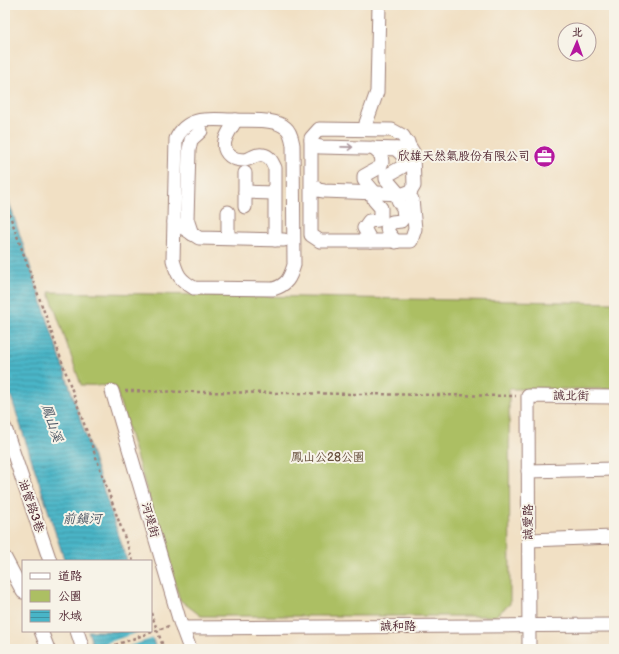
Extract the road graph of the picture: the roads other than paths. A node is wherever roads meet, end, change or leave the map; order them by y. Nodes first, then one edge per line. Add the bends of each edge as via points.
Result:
1 (379, 5) edge
2 (236, 120) junction
3 (366, 123) junction
4 (201, 131) dead end
5 (311, 140) junction
6 (409, 140) junction
7 (372, 148) junction
8 (396, 149) junction
9 (245, 173) dead end
10 (305, 185) junction
11 (245, 192) junction
12 (274, 193) junction
13 (417, 194) junction
14 (374, 196) junction
15 (398, 197) junction
16 (244, 207) dead end
17 (228, 212) dead end
18 (174, 222) junction
19 (192, 234) junction
20 (228, 238) junction
21 (275, 240) junction
22 (294, 240) junction
23 (372, 241) junction
24 (396, 242) junction
25 (112, 391) road end
26 (528, 396) joint
27 (614, 397) edge
28 (5, 428) edge
29 (614, 469) edge
30 (528, 470) junction
31 (614, 537) edge
32 (528, 540) junction
33 (5, 558) edge
34 (50, 560) edge
35 (22, 590) edge
36 (614, 625) edge
37 (529, 626) junction
38 (182, 628) junction
39 (41, 632) edge
40 (76, 632) edge
41 (48, 649) edge
42 (83, 649) edge
43 (190, 649) edge
44 (529, 649) edge

1 - 3 street via 377,92
2 - 10 street via 276,122 286,128 291,135
2 - 12 street via 226,138 226,152 234,159 246,160 256,154 271,159 275,168
2 - 18 street via 194,121 185,125 179,133 176,139
3 - 6 street via 398,124
3 - 10 street via 319,121 306,128
4 - 19 street via 191,140 189,150 187,218
5 - 6 street via 314,132 319,129 392,130
5 -> 7 street via 315,146 321,147
5 - 10 street
6 - 8 street via 403,149
6 - 13 street via 418,140 420,147
6 - 15 street via 414,186 411,191
7 - 8 street
7 - 14 street via 381,156 382,162 380,167 364,176
8 - 15 street via 403,156 404,162 402,167 386,176 386,179
9 - 11 street
10 - 13 street via 303,238 307,245 318,246 417,247 422,243
10 - 14 street via 315,197 321,199
10 - 22 street
10 - 23 street via 313,238 320,241
11 - 12 street
11 - 16 street
12 - 21 street
13 - 15 street
13 - 24 street via 414,236 411,241
14 - 15 street
14 - 23 street via 381,208 381,217 369,221 364,228
15 - 24 street via 404,217 401,221 392,222 387,228
17 - 20 street
18 - 19 street
18 - 22 street via 173,260 176,274 194,288 273,289 282,286 290,279 294,265
19 - 20 street via 199,238
20 - 21 street
21 - 22 street
23 - 24 street
25 - 38 street, 河堤街
26 - 27 street, 誠北街
26 - 30 street, 誠愛路
28 - 34 street, 油管路3巷
29 - 30 street
30 - 32 street, 誠愛路
31 - 32 street
32 - 37 street, 誠愛路
33 - 35 street
36 - 37 street, 誠和路
37 - 38 street, 誠和路
37 - 44 street, 誠愛路
38 - 43 street, 河堤街
39 - 41 street
40 - 42 street

